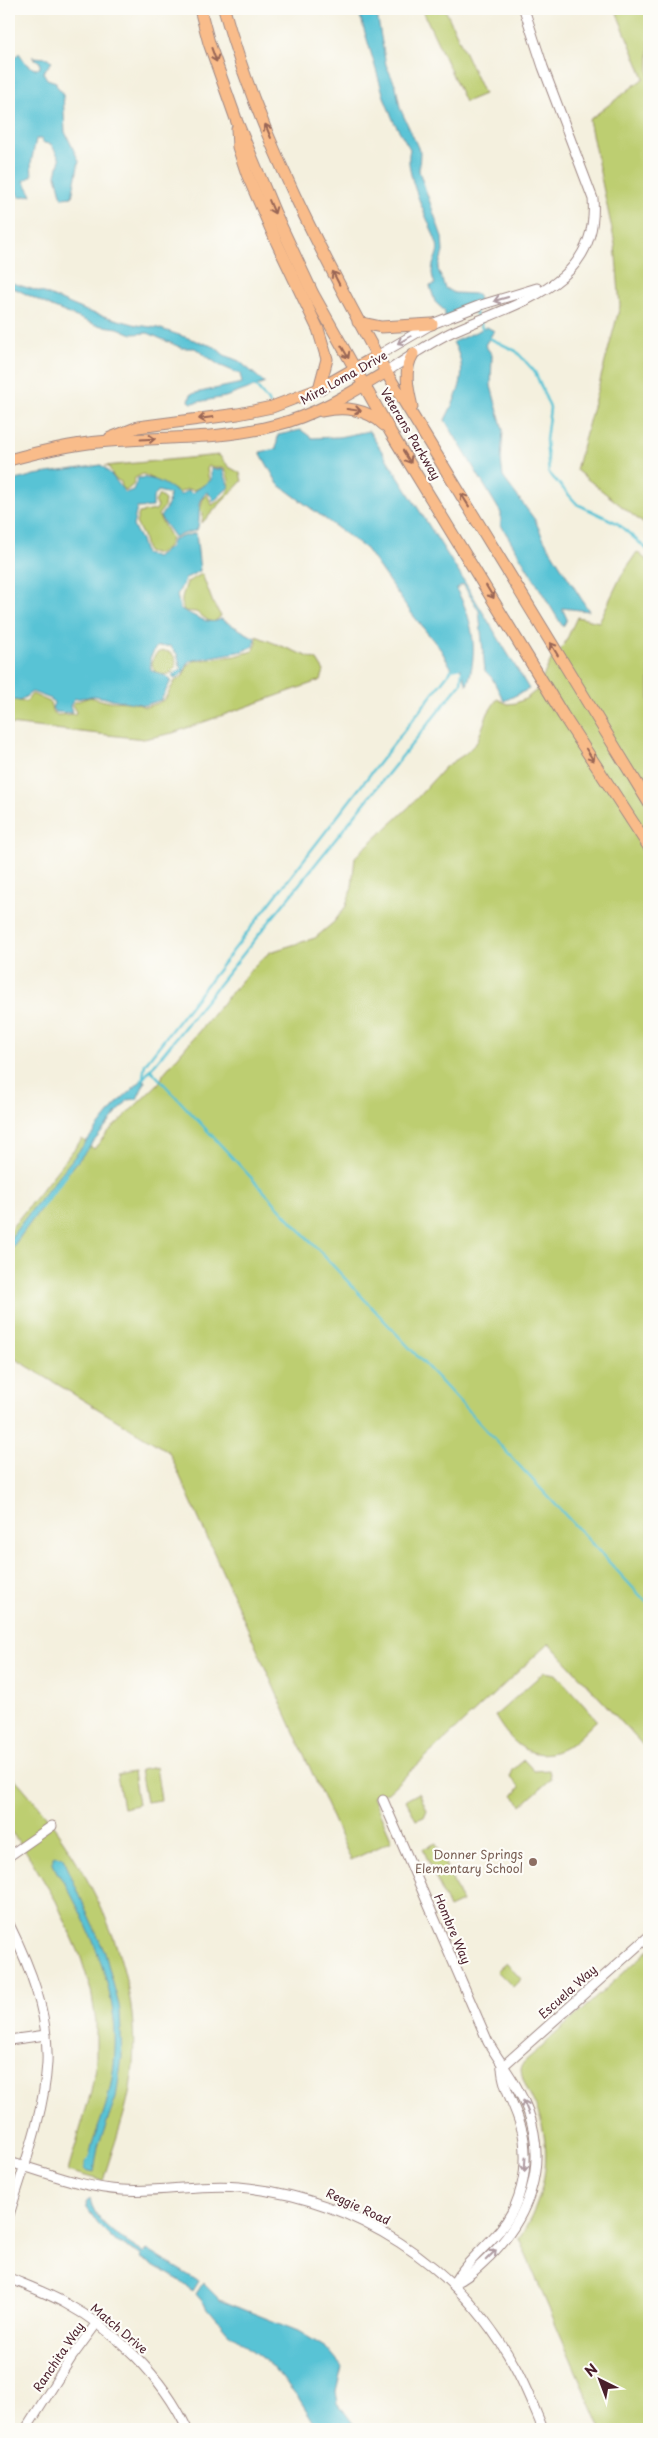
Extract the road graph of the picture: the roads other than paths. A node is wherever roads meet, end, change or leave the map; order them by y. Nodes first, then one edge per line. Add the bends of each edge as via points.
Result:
1 (200, 9) edge
2 (224, 9) edge
3 (524, 9) edge
4 (236, 120) junction
5 (554, 283) junction
6 (358, 322) junction
7 (432, 324) junction
8 (413, 354) junction
9 (377, 356) junction
10 (355, 368) junction
11 (386, 372) junction
12 (364, 385) junction
13 (319, 389) junction
14 (309, 414) junction
15 (414, 416) junction
16 (392, 433) junction
17 (100, 442) junction
18 (9, 460) edge
19 (649, 803) edge
20 (649, 847) edge
21 (383, 1800) dead end
22 (52, 1826) dead end
23 (9, 1856) edge
24 (9, 1924) edge
25 (649, 1936) edge
26 (46, 2035) junction
27 (9, 2040) edge
28 (502, 2067) junction
29 (9, 2162) edge
30 (23, 2166) junction
31 (9, 2215) edge
32 (9, 2278) edge
33 (453, 2284) junction
34 (96, 2324) junction
35 (26, 2429) edge
36 (186, 2429) edge
37 (543, 2429) edge

1 -> 4 main road, Veterans Parkway
6 -> 2 main road, Veterans Parkway via 294,193 259,111
3 - 5 street, Mira Loma Drive via 593,198 588,245 570,272
4 -> 10 main road, Veterans Parkway via 304,276
4 - 13 main road via 238,147 247,174 318,329 327,359
5 -> 7 street, Mira Loma Drive
5 - 8 street, Mira Loma Drive
6 - 7 main road via 381,327
6 - 9 main road, Veterans Parkway
7 -> 9 street, Mira Loma Drive
8 - 11 street, Mira Loma Drive
8 - 15 main road via 407,365 408,391
9 - 10 main road, Mira Loma Drive
9 - 11 main road, Veterans Parkway
10 - 12 main road, Veterans Parkway
10 - 13 main road, Mira Loma Drive
11 - 12 main road, Mira Loma Drive
11 - 15 main road, Veterans Parkway
12 - 14 main road, Mira Loma Drive
12 - 16 main road, Veterans Parkway
13 -> 17 main road, Mira Loma Drive via 254,411 138,427
14 -> 16 main road via 331,409 367,412
17 -> 14 main road, Mira Loma Drive via 225,435 290,422
19 -> 15 main road, Veterans Parkway
16 -> 20 main road, Veterans Parkway via 563,714
17 - 18 main road, Mira Loma Drive via 66,446
21 - 28 street, Hombre Way via 488,2042
22 - 23 street
24 - 26 street via 35,1985
25 - 28 street, Escuela Way
26 - 27 street
26 - 30 street via 44,2085
28 - 33 street, Hombre Way via 502,2078 523,2132 522,2182 516,2205 509,2216 497,2233 460,2270
29 - 30 street, Reggie Road
30 - 31 street
30 - 33 street, Reggie Road via 109,2189 221,2185 297,2196 340,2210 381,2230
32 - 34 street, Match Drive via 67,2304
33 - 37 street, Reggie Road via 504,2348
34 - 35 street, Ranchita Way
34 - 36 street, Match Drive via 145,2368 176,2409

